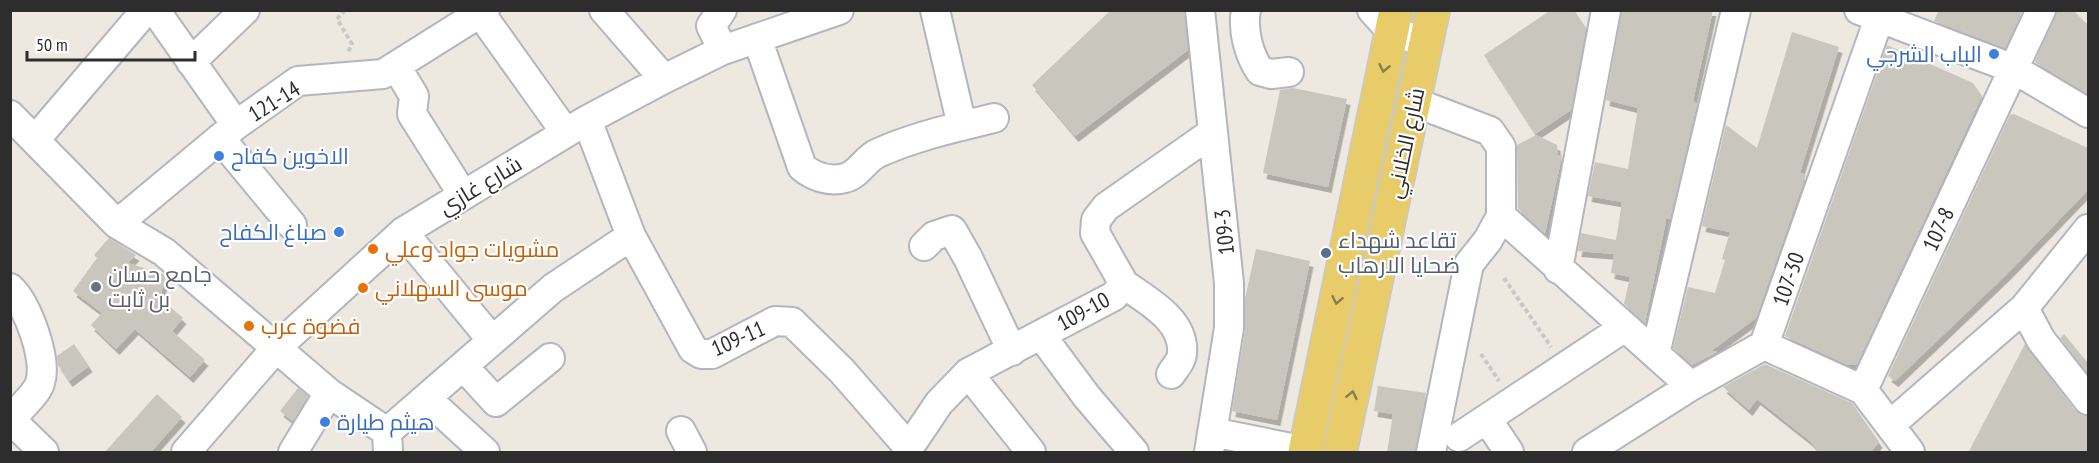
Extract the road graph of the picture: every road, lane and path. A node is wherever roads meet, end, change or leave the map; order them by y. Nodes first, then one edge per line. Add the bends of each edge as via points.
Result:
1 (146, 10) edge
2 (155, 10) edge
3 (345, 10) edge
4 (604, 10) edge
5 (722, 10) edge
6 (839, 10) edge
7 (935, 10) edge
8 (1200, 10) edge
9 (1246, 10) edge
10 (1606, 10) edge
11 (1736, 10) edge
12 (2041, 10) edge
13 (483, 12) edge
14 (1873, 13) edge
15 (229, 16) edge
16 (1387, 18) edge
17 (1429, 26) edge
18 (757, 38) junction
19 (723, 50) junction
20 (191, 62) junction
21 (396, 66) junction
22 (2014, 69) junction
23 (1289, 72) dead end
24 (337, 78) junction
25 (664, 79) junction
26 (1414, 102) junction
27 (2088, 113) edge
28 (10, 115) edge
29 (994, 118) dead end
30 (577, 126) junction
31 (962, 126) junction
32 (228, 131) junction
33 (1213, 132) junction
34 (35, 140) junction
35 (463, 195) junction
36 (1501, 216) junction
37 (117, 224) junction
38 (292, 225) dead end
39 (2088, 229) edge
40 (403, 232) junction
41 (631, 236) junction
42 (924, 246) dead end
43 (1558, 269) junction
44 (1504, 278) dead end
45 (1124, 284) junction
46 (10, 288) edge
47 (2024, 308) junction
48 (1625, 327) junction
49 (1041, 335) junction
50 (491, 339) junction
51 (1764, 345) junction
52 (276, 348) junction
53 (1012, 351) junction
54 (1481, 354) dead end
55 (1655, 354) junction
56 (550, 358) dead end
57 (464, 367) junction
58 (1565, 367) junction
59 (968, 373) junction
60 (1171, 374) dead end
61 (1691, 386) junction
62 (1863, 390) junction
63 (329, 393) junction
64 (427, 399) junction
65 (2088, 399) edge
66 (1512, 402) junction
67 (10, 419) edge
68 (1487, 419) junction
69 (1459, 437) dead end
70 (388, 442) edge
71 (1211, 442) edge
72 (1896, 443) edge
73 (1624, 444) edge
74 (908, 451) edge
75 (1306, 452) edge
76 (44, 453) edge
77 (186, 453) edge
78 (293, 453) edge
79 (485, 453) edge
80 (1031, 453) edge
81 (1134, 453) edge
82 (1340, 453) edge
83 (1431, 453) edge
84 (1509, 453) edge
85 (1587, 453) edge

1 - 34 street
2 - 20 street
3 - 24 path via 337,19 352,44
4 - 25 street
5 - 19 street via 711,26
6 - 18 street, شارع غازي
7 - 31 street
8 - 33 street, 109-3
9 - 23 street via 1247,38 1260,71
10 - 43 street
11 - 55 street
12 - 22 street, 107-8
13 - 21 street, 121-14
13 - 30 street, 109-11
14 - 22 street
14 - 51 street, 107-30
15 - 20 street
16 - 17 street
16 -> 75 main road, شارع الخلاني
17 - 26 main road, شارع الخلاني
18 - 19 street, شارع غازي
18 - 31 street via 802,167 812,175 847,178 875,154 933,131
19 - 25 street, شارع غازي
20 - 32 street
21 - 24 street, 121-14 via 383,74
21 - 35 street via 414,96 412,114
22 - 27 street
22 - 62 street, 107-8
24 - 32 street, 121-14 via 298,81
25 - 30 street, شارع غازي
26 - 36 street via 1491,131 1502,147
82 -> 26 main road, شارع الخلاني
28 - 34 street
29 - 31 street
30 - 35 street, شارع غازي
30 - 41 street, 109-11
32 - 37 street, 121-14
32 - 38 street
33 - 45 street, 109-10 via 1106,207 1096,220 1095,233
33 - 71 street, 109-3 via 1229,317
34 - 37 street
35 - 40 street, شارع غازي
36 - 43 street
36 - 83 street via 1469,264
37 - 52 street via 164,252
39 - 47 street
40 - 50 street
40 - 52 street, شارع غازي
41 - 50 street via 553,288
41 - 74 street, 109-11 via 693,349 711,354 775,321 792,322 842,370
42 - 53 street via 934,236 952,230
43 - 48 street
44 - 58 path
45 - 49 street, 109-10 via 1114,296
45 - 60 street via 1164,312 1180,337 1182,355
46 - 67 street via 20,298 41,355 40,383
47 - 65 street via 2041,340
47 - 72 street
48 - 55 street
48 - 58 street
49 - 53 street, 109-10
49 - 81 street
50 - 57 street
51 - 61 street
51 - 62 street
52 - 63 street
52 - 77 street, شارع غازي
53 - 59 street, 109-10
54 - 66 path
55 - 61 street
56 - 57 street via 496,402
57 - 64 street
58 - 66 street
59 - 74 street, 109-10 via 939,403
59 - 80 street
61 - 73 street
62 - 72 street
63 - 70 street
63 - 78 street
64 - 70 street
64 - 79 street
66 - 68 street
67 - 76 street
68 - 69 street
68 - 84 street
71 - 75 street
73 - 85 street

